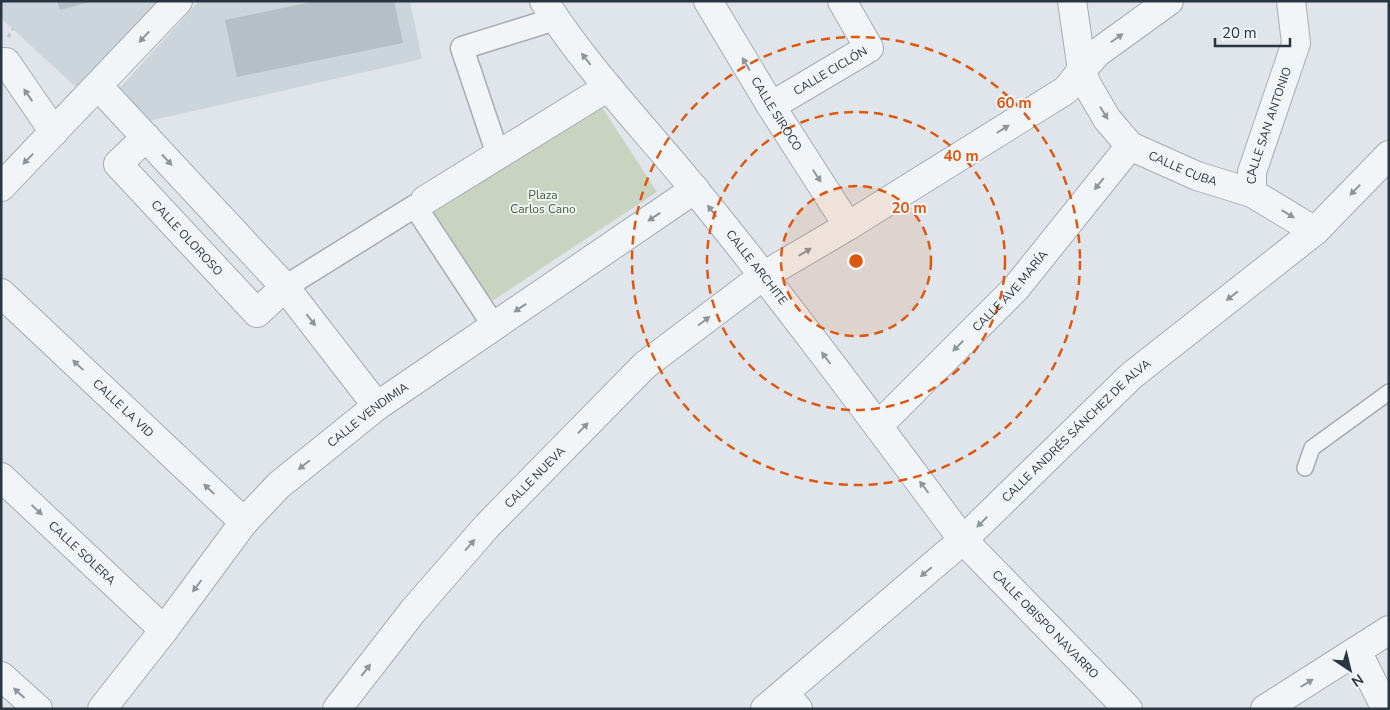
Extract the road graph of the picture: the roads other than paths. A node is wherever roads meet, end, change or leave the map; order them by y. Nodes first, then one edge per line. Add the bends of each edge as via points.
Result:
1 (178, 1) edge
2 (708, 1) edge
3 (842, 1) edge
4 (1072, 1) edge
5 (1169, 1) edge
6 (1291, 1) edge
7 (550, 10) edge
8 (1, 62) edge
9 (1082, 70) junction
10 (98, 86) junction
11 (608, 87) junction
12 (771, 106) junction
13 (54, 132) junction
14 (146, 137) junction
15 (1130, 146) junction
16 (498, 155) junction
17 (1389, 155) edge
18 (1, 187) edge
19 (695, 189) junction
20 (1252, 193) junction
21 (420, 203) junction
22 (848, 226) junction
23 (1315, 231) junction
24 (763, 276) junction
25 (286, 287) junction
26 (1, 293) edge
27 (494, 326) junction
28 (1389, 392) edge
29 (377, 406) junction
30 (878, 426) junction
31 (1304, 468) dead end
32 (1, 477) edge
33 (244, 522) junction
34 (963, 540) junction
35 (164, 630) junction
36 (1389, 630) edge
37 (1357, 651) junction
38 (1, 676) edge
39 (783, 704) edge
40 (38, 709) edge
41 (102, 709) edge
42 (336, 709) edge
43 (1128, 709) edge
44 (1265, 709) edge
45 (1386, 709) edge

1 -> 10 street
12 -> 2 street, CALLE SIROCO
3 - 12 street, CALLE CICLÓN via 869,48
4 - 9 street, CALLE CUBA
9 -> 5 street, CALLE NUEVA via 1097,53
6 - 20 street, CALLE SAN ANTONIO via 1296,43 1252,172
11 -> 7 street, CALLE ARCHITE
7 - 16 street via 462,48
13 -> 8 street via 6,62
9 -> 15 street, CALLE CUBA via 1107,120
22 -> 9 street, CALLE NUEVA via 1066,90
10 - 13 street
10 - 14 street
11 - 16 street
11 - 19 street, CALLE ARCHITE
12 -> 22 street, CALLE SIROCO
13 -> 18 street
14 -> 25 street
14 - 25 street, CALLE OLOROSO via 118,164 124,171 257,313
15 - 20 street, CALLE CUBA via 1197,176
15 -> 30 street, CALLE AVE MARÍA via 1016,288
16 - 21 street
17 -> 23 street, CALLE ANDRÉS SÁNCHEZ DE ALVA
24 -> 19 street, CALLE ARCHITE
19 -> 27 street, CALLE VENDIMIA
20 -> 23 street, CALLE CUBA
21 - 25 street
21 - 27 street
24 -> 22 street, CALLE NUEVA
23 -> 34 street, CALLE ANDRÉS SÁNCHEZ DE ALVA via 1131,376
30 -> 24 street, CALLE ARCHITE
42 -> 24 street, CALLE NUEVA via 413,610 487,526 638,372
25 -> 29 street
33 -> 26 street, CALLE LA VID
27 - 29 street, CALLE VENDIMIA
28 - 31 lane via 1312,448
29 -> 33 street, CALLE VENDIMIA via 279,485
34 -> 30 street, CALLE ARCHITE
32 -> 35 street, CALLE SOLERA
33 -> 35 street, CALLE VENDIMIA
34 -> 39 street, CALLE ANDRÉS SÁNCHEZ DE ALVA
34 - 43 street, CALLE OBISPO NAVARRO
35 - 41 street, CALLE VENDIMIA
36 - 37 street
44 -> 37 street
37 - 45 street
40 -> 38 street

